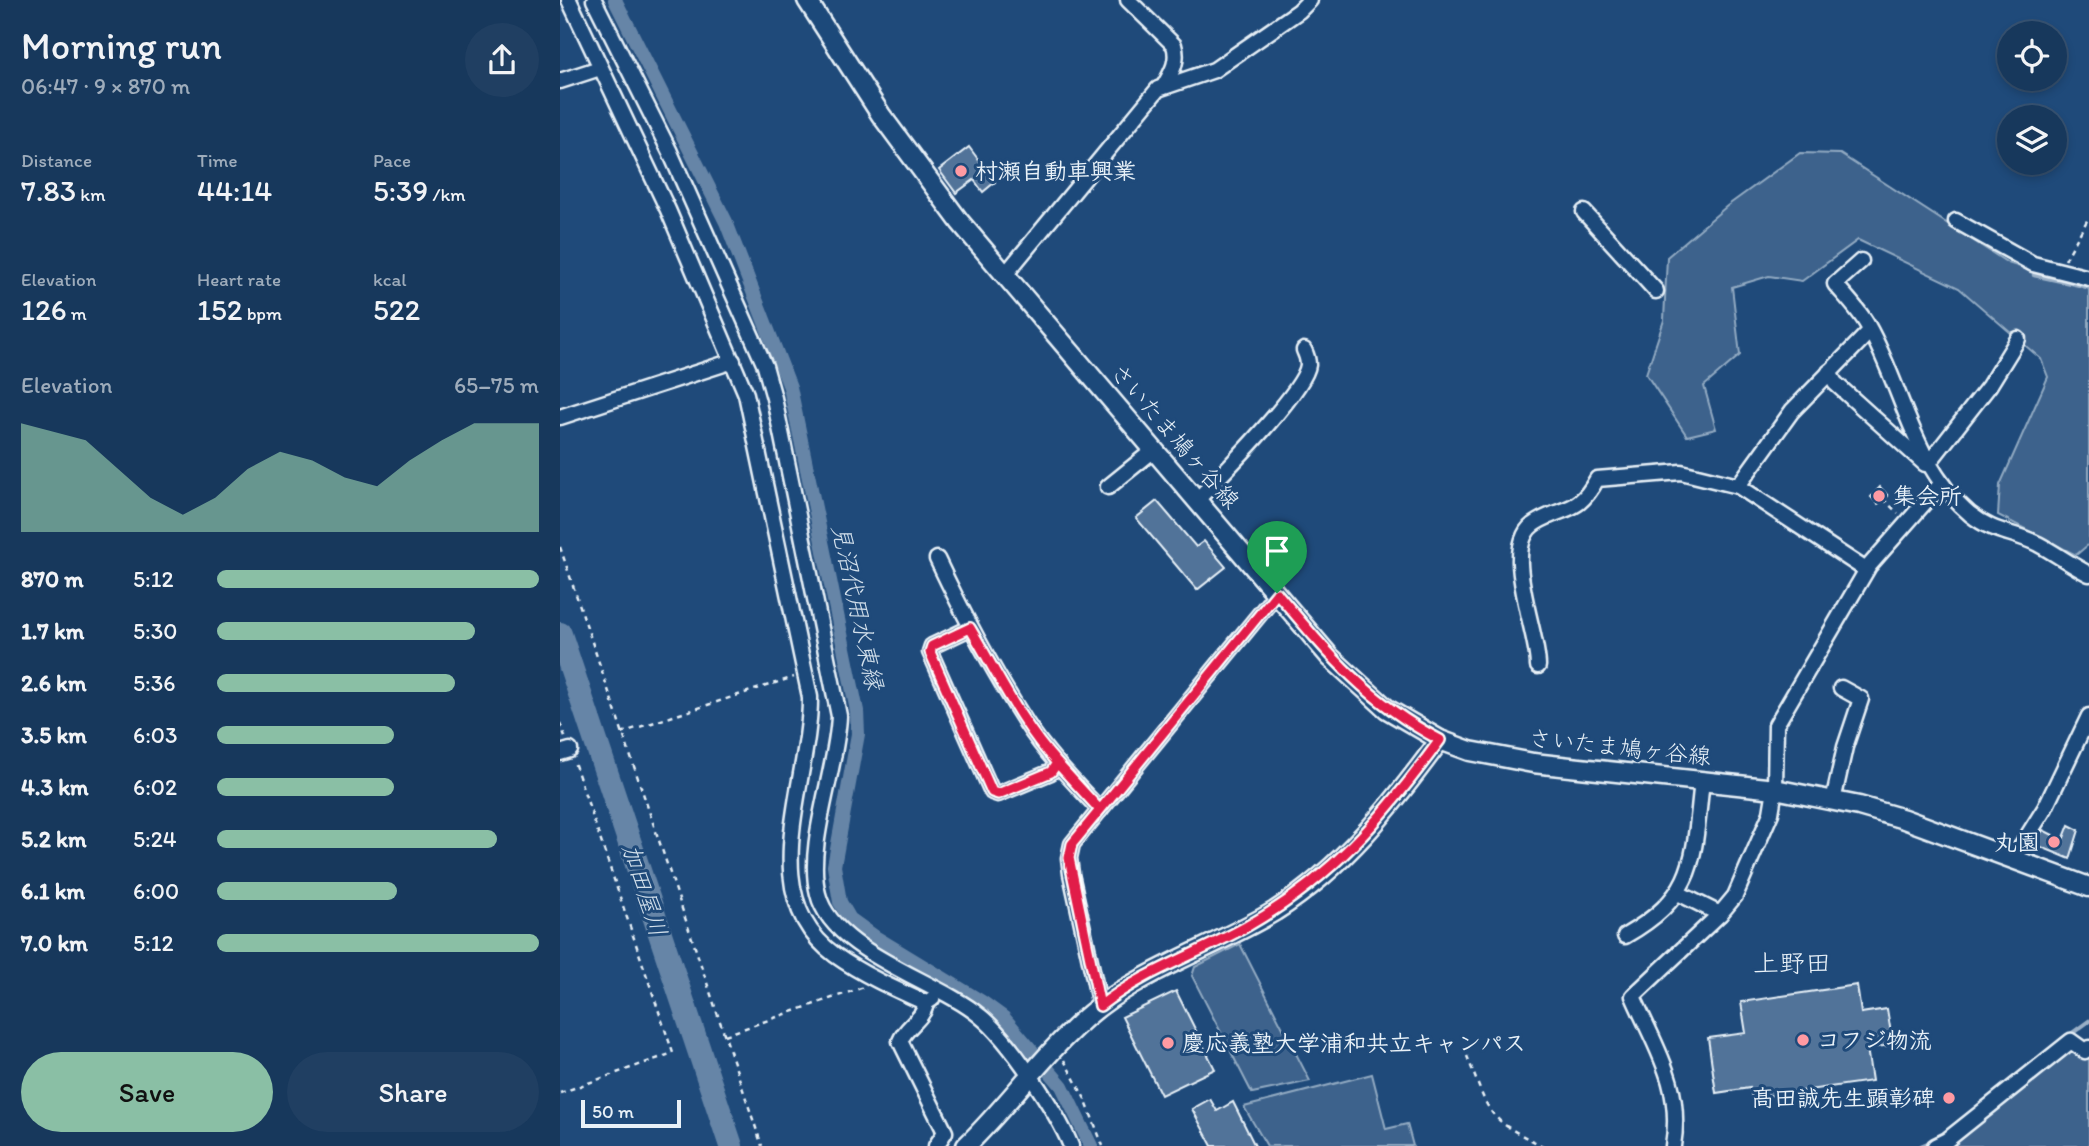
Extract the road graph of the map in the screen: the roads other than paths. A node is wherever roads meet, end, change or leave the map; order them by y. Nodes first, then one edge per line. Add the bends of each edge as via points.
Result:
1 (569, 0) edge
2 (594, 0) edge
3 (807, 0) edge
4 (1128, 0) edge
5 (1310, 0) edge
6 (600, 68) junction
7 (560, 81) edge
8 (1164, 86) junction
9 (1584, 212) dead end
10 (1956, 221) dead end
11 (1861, 261) dead end
12 (1004, 276) junction
13 (2089, 278) edge
14 (1656, 291) dead end
15 (1870, 331) junction
16 (2018, 339) dead end
17 (1304, 350) dead end
18 (733, 361) junction
19 (1829, 372) junction
20 (560, 417) edge
21 (1155, 449) junction
22 (1930, 466) junction
23 (1941, 484) junction
24 (1738, 486) junction
25 (1108, 487) dead end
26 (1198, 499) junction
27 (937, 559) dead end
28 (1866, 570) junction
29 (2089, 574) edge
30 (1277, 593) junction
31 (970, 628) junction
32 (1538, 666) dead end
33 (1841, 688) dead end
34 (2089, 716) edge
35 (1440, 740) junction
36 (1057, 763) junction
37 (1702, 781) junction
38 (1775, 789) junction
39 (1833, 801) junction
40 (1100, 810) junction
41 (2013, 859) junction
42 (2089, 887) edge
43 (1678, 893) junction
44 (1720, 914) junction
45 (1625, 936) dead end
46 (943, 993) junction
47 (926, 1003) junction
48 (1100, 1006) junction
49 (2089, 1048) edge
50 (1031, 1075) junction
51 (936, 1146) edge
52 (966, 1146) edge
53 (1071, 1146) edge
54 (1674, 1146) edge
55 (1935, 1146) edge

1 - 6 street
2 - 46 street via 670,152 765,366 783,432 839,716 816,853 818,895 832,922 844,933
3 - 12 main road, さいたま鳩ヶ谷線 via 889,127
4 - 8 street via 1174,45 1175,68
5 - 8 street via 1214,70
6 - 7 street
6 - 18 street
8 - 12 street via 1145,103
9 - 14 street
10 - 13 street via 2033,264
11 - 15 street via 1835,284
12 - 21 main road, さいたま鳩ヶ谷線
15 - 19 street
15 - 22 street
16 - 22 street
17 - 26 street via 1308,364 1271,421
18 - 20 street
18 - 47 street via 746,394 807,673 811,725 790,842 800,914 835,955
19 - 22 street via 1835,383
19 - 24 street via 1774,432
21 - 25 street
21 - 26 main road, さいたま鳩ヶ谷線
22 - 23 street
23 - 28 street
23 - 29 street via 1969,513 1996,531 2036,543
24 - 28 street
24 - 32 street via 1681,472 1597,479 1587,498 1576,506 1528,528 1521,538 1519,558
26 - 30 main road, さいたま鳩ヶ谷線
27 - 31 street
28 - 38 street via 1776,725
30 - 35 main road, さいたま鳩ヶ谷線 via 1363,690 1395,715
30 - 40 street
31 - 36 street via 1027,724
31 - 36 street via 932,646 930,652 992,792 998,794 1051,772
33 - 39 street via 1861,699
34 - 41 street via 2045,808
35 - 37 main road, さいたま鳩ヶ谷線 via 1502,759
35 - 48 main road via 1385,814 1311,885 1243,929 1142,979
36 - 40 street
37 - 38 main road, さいたま鳩ヶ谷線
37 - 43 street via 1694,853
38 - 39 main road, さいたま鳩ヶ谷線
38 - 44 street via 1771,813 1750,867
39 - 41 main road, さいたま鳩ヶ谷線 via 1905,819
40 - 48 street via 1072,844 1069,858
41 - 42 main road, さいたま鳩ヶ谷線
43 - 44 street
43 - 45 street via 1656,918
44 - 54 street via 1633,996 1672,1085 1677,1110
46 - 47 street
46 - 50 street via 983,1017
47 - 51 street via 925,1012 900,1041 945,1132
48 - 50 main road
49 - 55 street via 2085,1051 2071,1041
50 - 52 main road
50 - 53 street

